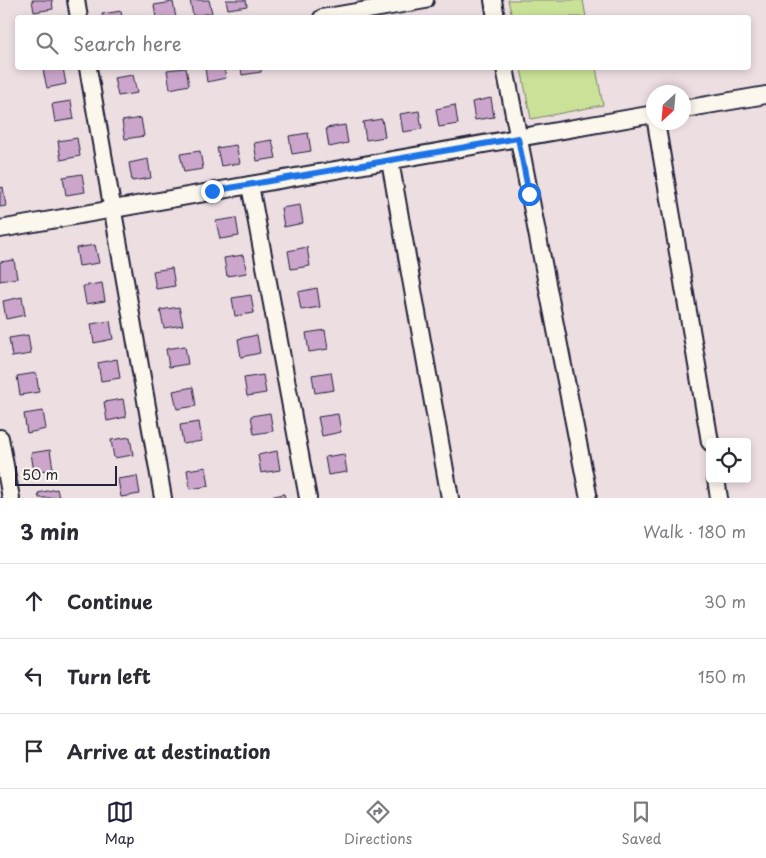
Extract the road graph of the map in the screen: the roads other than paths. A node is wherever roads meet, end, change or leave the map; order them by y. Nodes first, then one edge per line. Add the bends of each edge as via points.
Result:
1 (76, 0) edge
2 (425, 0) edge
3 (493, 0) edge
4 (78, 15) edge
5 (339, 15) edge
6 (496, 15) edge
7 (88, 70) edge
8 (505, 70) edge
9 (766, 95) edge
10 (691, 108) edge
11 (646, 115) edge
12 (657, 130) edge
13 (518, 138) junction
14 (390, 161) junction
15 (250, 185) junction
16 (114, 207) junction
17 (0, 229) edge
18 (0, 438) edge
19 (709, 438) edge
20 (717, 483) edge
21 (588, 494) dead end
22 (11, 498) edge
23 (163, 498) edge
24 (308, 498) edge
25 (450, 498) edge
26 (719, 498) edge

1 - 4 street
2 - 5 street
3 - 6 street
7 - 16 street
8 - 13 street
9 - 10 street
11 - 13 street
12 - 19 street
13 - 14 street
13 - 21 street
14 - 15 street
14 - 25 street
15 - 16 street
15 - 24 street
16 - 17 street
16 - 23 street
18 - 22 street
20 - 26 street

